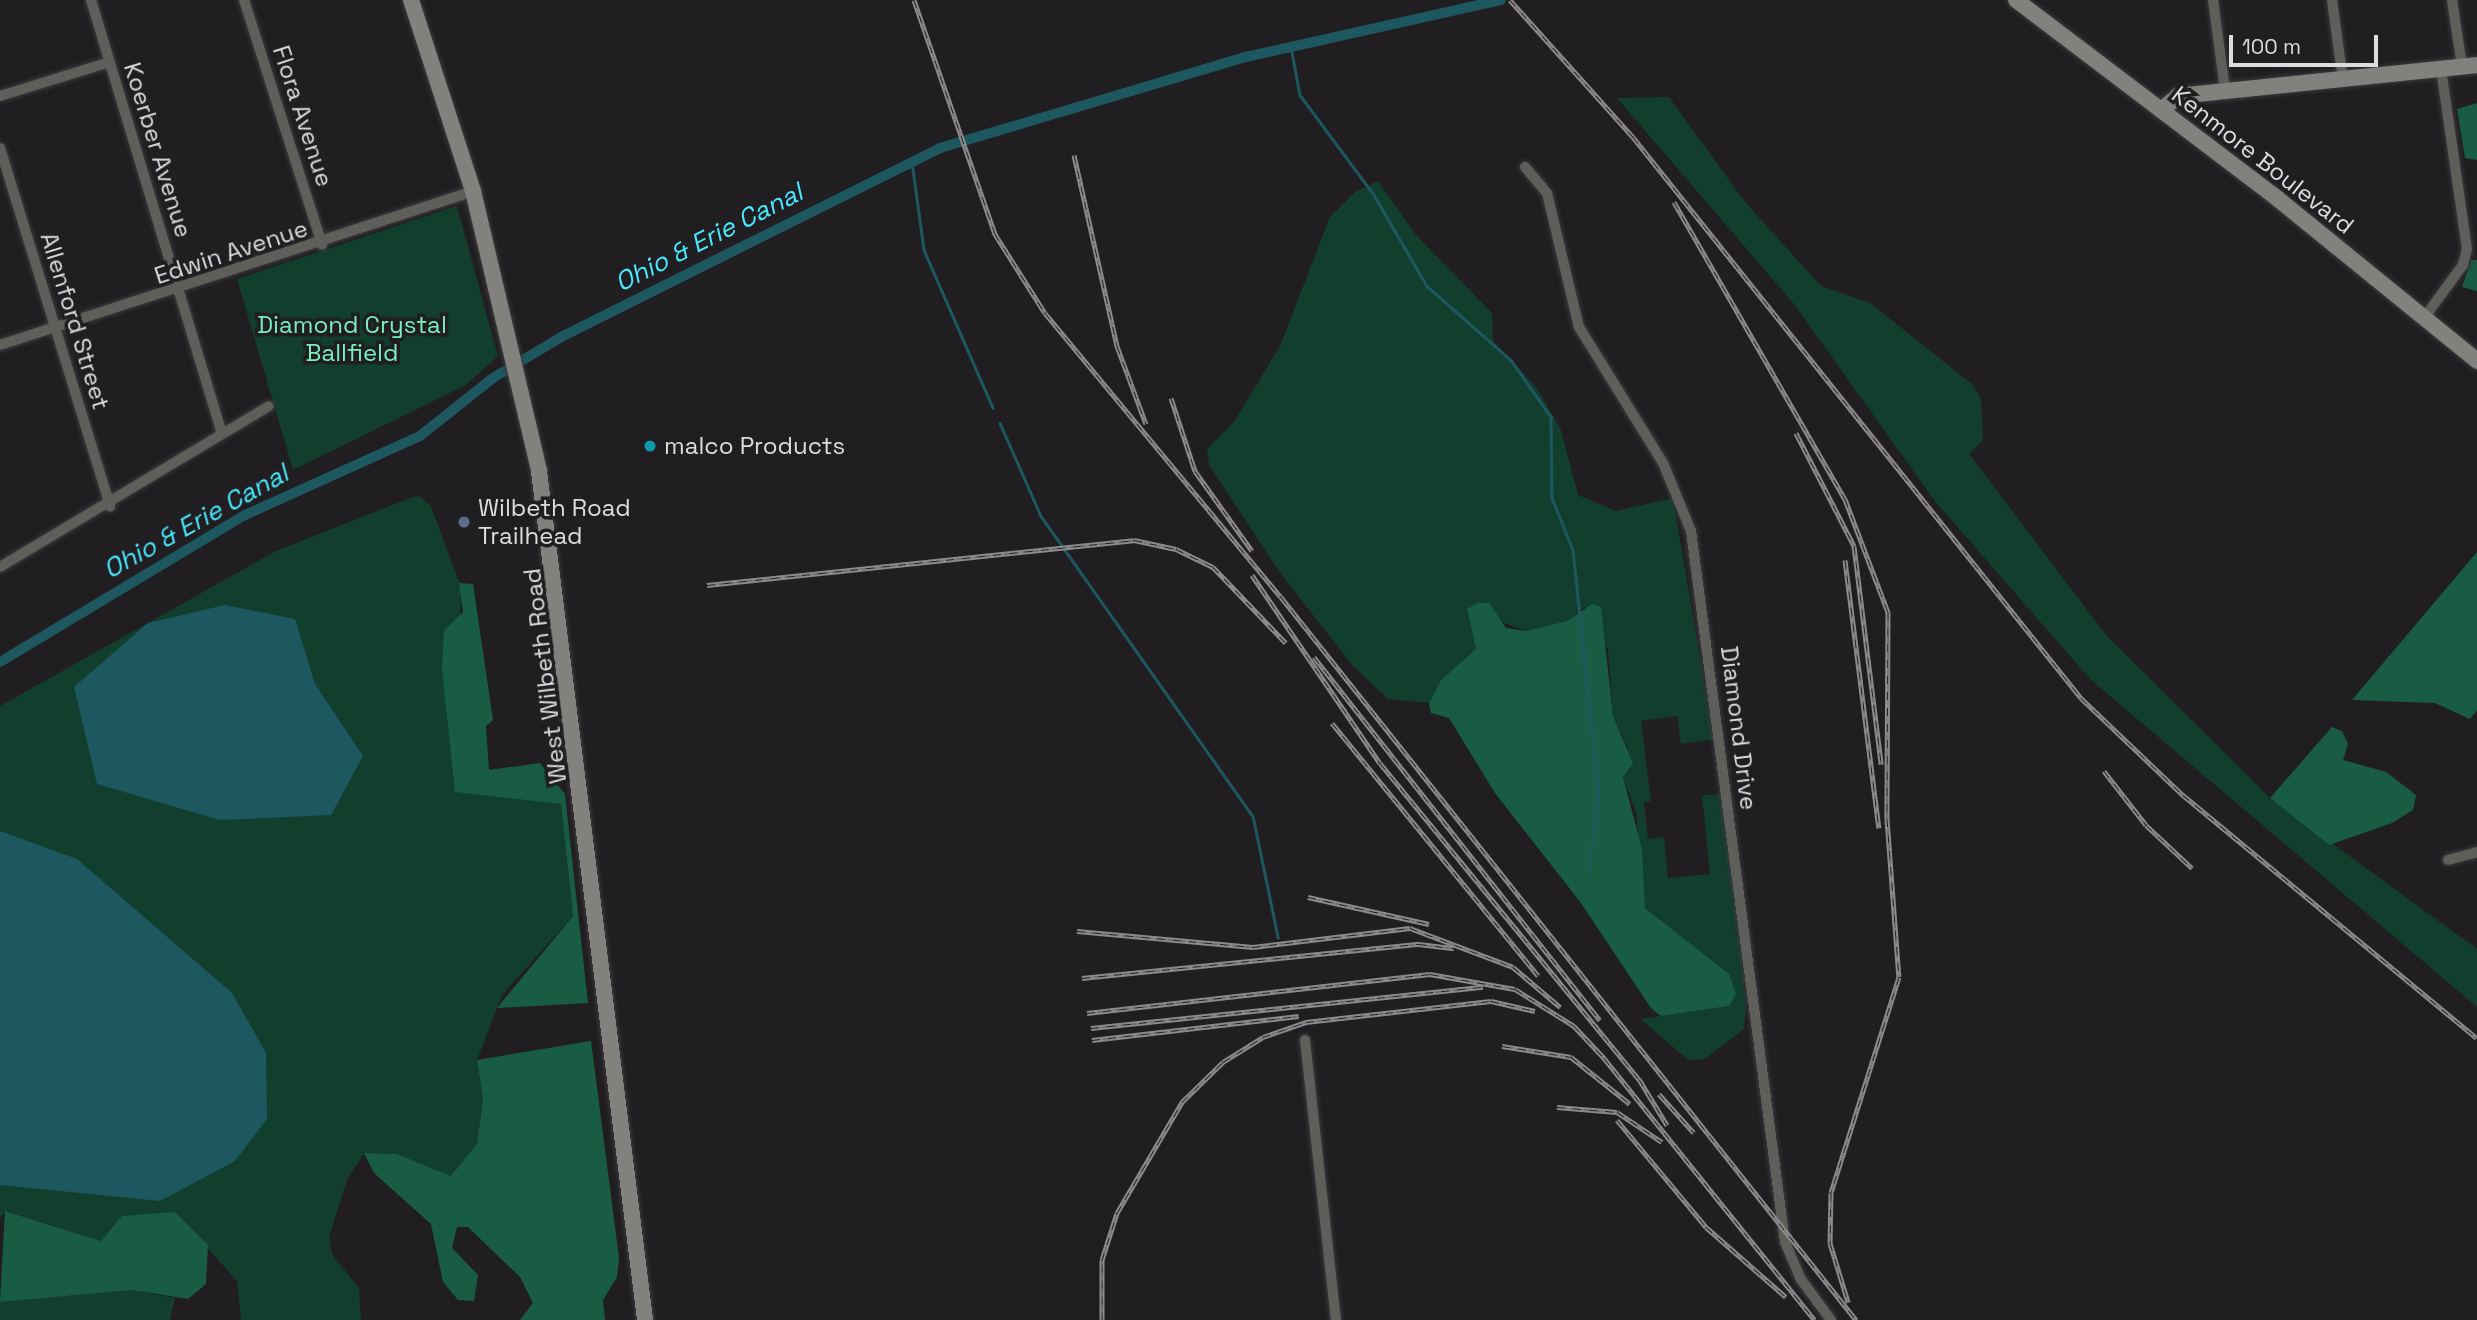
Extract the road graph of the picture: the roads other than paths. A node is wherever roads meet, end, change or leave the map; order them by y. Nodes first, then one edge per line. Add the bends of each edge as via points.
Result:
1 (90, 0) edge
2 (244, 0) edge
3 (411, 0) edge
4 (2016, 0) edge
5 (2213, 0) edge
6 (2332, 0) edge
7 (2452, 0) edge
8 (110, 62) junction
9 (2469, 66) edge
10 (2441, 69) junction
11 (2343, 80) junction
12 (2225, 90) junction
13 (0, 96) edge
14 (2161, 110) junction
15 (0, 148) edge
16 (1525, 167) dead end
17 (472, 191) junction
18 (323, 244) junction
19 (179, 291) junction
20 (2424, 318) junction
21 (55, 328) junction
22 (0, 345) edge
23 (2477, 361) edge
24 (269, 406) dead end
25 (222, 433) junction
26 (110, 506) junction
27 (0, 567) edge
28 (2477, 852) edge
29 (2448, 860) dead end
30 (1305, 1040) dead end
31 (646, 1320) edge
32 (1336, 1320) edge
33 (1831, 1320) edge

1 - 8 street, Koerber Avenue
2 - 18 street, Flora Avenue
3 - 17 main road, West Wilbeth Road
4 - 14 main road, Kenmore Boulevard
5 - 12 street
6 - 11 street
7 - 9 street
8 - 13 street
8 - 19 street, Koerber Avenue
9 - 10 main road
10 - 11 main road
10 - 20 street via 2467,249 2463,265
11 - 12 main road
12 - 14 main road via 2178,96
14 - 20 main road, Kenmore Boulevard
15 - 21 street, Allenford Street
16 - 33 street, Diamond Drive via 1547,193 1579,327 1663,463 1691,531 1785,1242 1800,1278
17 - 18 street, Edwin Avenue
17 - 31 main road, West Wilbeth Road via 523,394 552,552
18 - 19 street, Edwin Avenue
19 - 21 street, Edwin Avenue
19 - 25 street, Koerber Avenue
20 - 23 main road, Kenmore Boulevard
21 - 22 street, Edwin Avenue
21 - 26 street, Allenford Street
24 - 25 street
25 - 26 street
26 - 27 street
28 - 29 street
30 - 32 street

